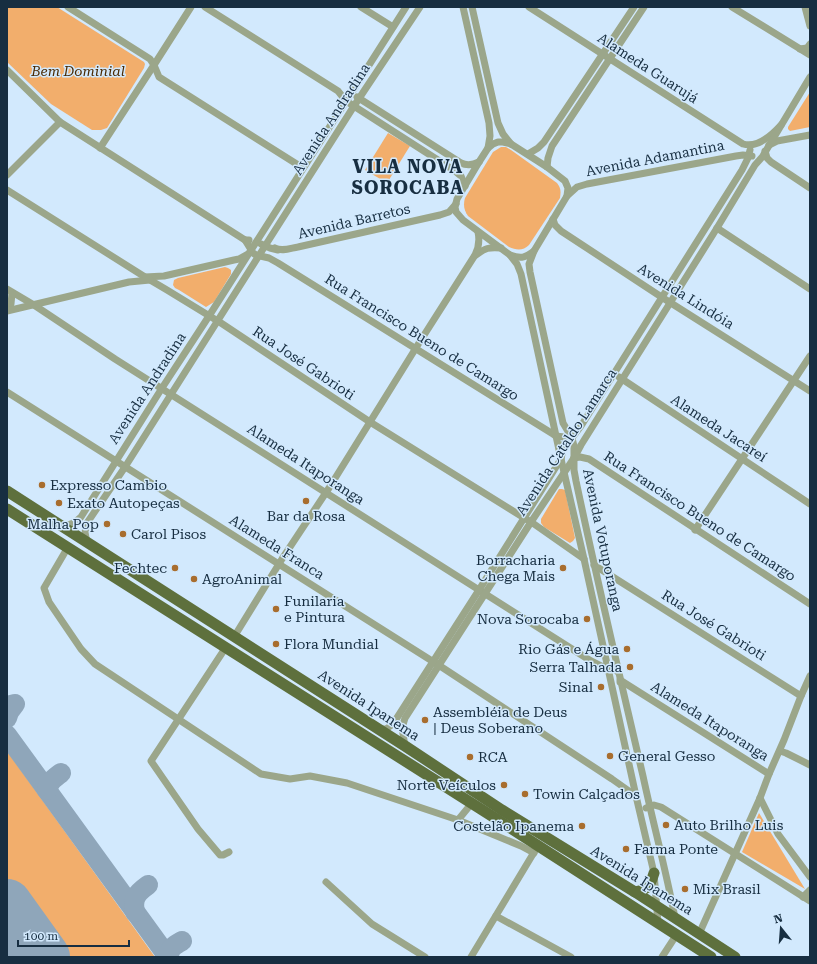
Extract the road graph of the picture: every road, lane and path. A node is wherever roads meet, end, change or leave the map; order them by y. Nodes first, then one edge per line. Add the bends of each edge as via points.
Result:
1 (68, 7) edge
2 (191, 7) edge
3 (205, 7) edge
4 (361, 7) edge
5 (406, 7) edge
6 (420, 7) edge
7 (463, 7) edge
8 (472, 7) edge
9 (529, 7) edge
10 (634, 7) edge
11 (644, 7) edge
12 (732, 7) edge
13 (805, 7) edge
14 (810, 26) edge
15 (393, 27) junction
16 (810, 44) edge
17 (800, 49) junction
18 (602, 54) junction
19 (810, 55) edge
20 (610, 59) junction
21 (154, 65) junction
22 (7, 70) edge
23 (810, 77) edge
24 (338, 91) junction
25 (351, 94) junction
26 (359, 99) junction
27 (346, 101) junction
28 (354, 106) junction
29 (60, 122) junction
30 (781, 125) junction
31 (810, 135) edge
32 (511, 144) junction
33 (100, 148) junction
34 (488, 148) junction
35 (751, 152) junction
36 (765, 152) junction
37 (528, 154) junction
38 (479, 162) junction
39 (547, 167) junction
40 (303, 168) junction
41 (7, 175) edge
42 (465, 186) junction
43 (810, 188) edge
44 (7, 190) edge
45 (567, 196) junction
46 (456, 204) junction
47 (553, 219) junction
48 (718, 228) junction
49 (478, 232) junction
50 (270, 239) junction
51 (245, 240) junction
52 (256, 242) junction
53 (265, 246) junction
54 (501, 248) junction
55 (289, 249) junction
56 (278, 250) junction
57 (534, 251) junction
58 (250, 252) junction
59 (259, 255) junction
60 (475, 255) junction
61 (510, 255) junction
62 (281, 265) junction
63 (171, 274) junction
64 (147, 279) junction
65 (810, 289) edge
66 (167, 290) junction
67 (10, 291) edge
68 (662, 298) junction
69 (53, 301) junction
70 (670, 302) junction
71 (34, 305) junction
72 (7, 308) edge
73 (7, 311) edge
74 (50, 315) junction
75 (209, 316) junction
76 (218, 321) junction
77 (415, 349) junction
78 (810, 356) edge
79 (614, 374) junction
80 (622, 379) junction
81 (794, 380) junction
82 (162, 388) junction
83 (810, 390) edge
84 (7, 392) edge
85 (171, 394) junction
86 (552, 416) junction
87 (370, 422) junction
88 (581, 426) junction
89 (541, 427) junction
90 (565, 427) junction
91 (556, 436) junction
92 (572, 438) junction
93 (574, 458) junction
94 (742, 459) junction
95 (591, 460) junction
96 (116, 461) junction
97 (564, 463) junction
98 (125, 467) junction
99 (564, 473) junction
100 (574, 473) junction
101 (555, 487) junction
102 (568, 488) junction
103 (7, 491) edge
104 (326, 492) junction
105 (810, 504) edge
106 (7, 509) edge
107 (527, 520) junction
108 (56, 523) junction
109 (696, 530) junction
110 (88, 544) junction
111 (68, 547) junction
112 (584, 559) junction
113 (279, 564) junction
114 (594, 565) junction
115 (613, 577) junction
116 (598, 585) junction
117 (482, 592) junction
118 (810, 604) edge
119 (234, 637) junction
120 (226, 647) junction
121 (605, 649) junction
122 (591, 661) junction
123 (432, 662) junction
124 (440, 666) junction
125 (618, 672) junction
126 (610, 676) junction
127 (810, 676) edge
128 (620, 680) junction
129 (637, 690) junction
130 (801, 696) junction
131 (624, 698) junction
132 (178, 720) junction
133 (379, 729) junction
134 (405, 746) junction
135 (780, 751) junction
136 (810, 765) edge
137 (631, 771) junction
138 (769, 774) junction
139 (612, 779) junction
140 (636, 796) junction
141 (760, 798) junction
142 (472, 803) junction
143 (649, 806) junction
144 (640, 813) junction
145 (458, 820) junction
146 (536, 850) junction
147 (229, 852) dead end
148 (734, 854) junction
149 (654, 873) junction
150 (810, 877) edge
151 (326, 882) dead end
152 (810, 890) edge
153 (635, 892) junction
154 (807, 899) edge
155 (657, 906) junction
156 (496, 916) junction
157 (675, 918) junction
158 (658, 923) junction
159 (677, 934) junction
160 (699, 934) junction
161 (425, 957) edge
162 (471, 957) edge
163 (571, 957) edge
164 (662, 957) edge
165 (711, 957) edge
166 (735, 957) edge

1 - 21 street via 150,59
2 - 21 street
3 - 24 street
4 - 15 street
5 - 15 street, Avenida Andradina
6 - 26 street, Avenida Andradina
7 - 34 street via 489,123
8 - 32 street via 498,123
9 - 18 street, Alameda Guarujá
10 - 18 street
11 - 20 street
12 - 17 street
13 - 14 street
15 - 25 street, Avenida Andradina
16 - 17 street via 807,48
17 - 19 street
18 - 20 street, Alameda Guarujá
18 - 37 street via 544,142
20 - 35 street, Alameda Guarujá via 742,144 749,145
20 - 39 street via 552,146
21 - 33 street
21 - 40 street via 159,77
22 - 29 street
23 - 30 street, Avenida Cataldo Lamarca
24 - 25 street
24 - 27 street
25 - 26 street
25 - 27 street, Avenida Andradina
26 - 28 street, Avenida Andradina
26 - 38 street via 460,163 467,165
27 - 28 street
27 - 40 street, Avenida Andradina
28 - 42 street via 455,171 463,179
28 - 50 street, Avenida Andradina
29 - 33 street
29 - 41 street
30 - 35 street, Avenida Cataldo Lamarca
30 - 36 street, Avenida Cataldo Lamarca
31 - 36 street via 777,141
32 - 34 street via 498,142
32 - 37 street
33 - 51 street
34 - 38 street
35 - 36 street via 754,158 758,159
35 - 36 street via 757,144 762,145
35 - 45 street, Avenida Adamantina via 587,184 577,187
35 - 68 street, Avenida Cataldo Lamarca
36 - 43 street via 771,162
36 - 48 street, Avenida Cataldo Lamarca
37 - 39 street
38 - 42 street
39 - 45 street via 565,181 568,188
40 - 52 street, Avenida Andradina
42 - 46 street
44 - 64 street, Rua José Gabrioti
45 - 47 street
46 - 49 street via 459,216
46 - 55 street, Avenida Barretos via 445,213
47 - 57 street
47 - 68 street, Avenida Lindóia via 561,231
48 - 65 street
48 - 70 street, Avenida Cataldo Lamarca
49 - 54 street
49 - 60 street via 480,239
50 - 53 street, Avenida Andradina
50 - 56 street
51 - 52 street
51 - 58 street
52 - 53 street
52 - 58 street, Avenida Andradina
53 - 56 street, Avenida Barretos
53 - 59 street, Avenida Andradina
54 - 60 street via 488,248
54 - 61 street
55 - 56 street, Avenida Barretos
55 - 62 street via 282,253
57 - 61 street via 528,256 517,258
57 - 90 street, Avenida Votuporanga via 529,264 530,272
58 - 59 street
58 - 63 street via 234,260
58 - 75 street, Avenida Andradina
59 - 62 street, Rua Francisco Bueno de Camargo
59 - 76 street, Avenida Andradina
60 - 77 street
61 - 86 street via 521,274
62 - 77 street, Rua Francisco Bueno de Camargo
63 - 64 street
63 - 66 street
64 - 66 street, Rua José Gabrioti
64 - 69 street
66 - 75 street, Rua José Gabrioti
67 - 71 street, Alameda Itaporanga
67 - 72 street via 10,304
68 - 70 street, Avenida Lindóia
68 - 79 street, Avenida Cataldo Lamarca
69 - 71 street
69 - 74 street via 49,303 47,310
70 - 80 street, Avenida Cataldo Lamarca
70 - 81 street, Avenida Lindóia
71 - 73 street
71 - 74 street, Alameda Itaporanga
74 - 82 street, Alameda Itaporanga
75 - 76 street, Rua José Gabrioti
75 - 82 street, Avenida Andradina
76 - 85 street, Avenida Andradina
76 - 87 street, Rua José Gabrioti
77 - 87 street
77 - 89 street, Rua Francisco Bueno de Camargo
78 - 81 street
79 - 80 street, Alameda Jacareí
79 - 88 street, Avenida Cataldo Lamarca
80 - 93 street, Avenida Cataldo Lamarca
80 - 94 street, Alameda Jacareí
81 - 83 street, Avenida Lindóia
81 - 94 street
82 - 85 street, Alameda Itaporanga
82 - 96 street, Avenida Andradina
84 - 96 street, Alameda Franca
85 - 98 street, Avenida Andradina
85 - 104 street, Alameda Itaporanga
86 - 89 street via 549,424
86 - 91 street
87 - 104 street
87 - 107 street, Rua José Gabrioti
88 - 90 street, Avenida Cataldo Lamarca via 571,430
88 - 92 street, Avenida Cataldo Lamarca
89 - 91 street, Rua Francisco Bueno de Camargo
90 - 92 street, Avenida Votuporanga
91 - 92 street, Rua Francisco Bueno de Camargo
91 - 97 street
92 - 93 street, Avenida Votuporanga
92 - 97 street, Avenida Cataldo Lamarca via 564,444
93 - 95 street, Rua Francisco Bueno de Camargo via 584,457
93 - 97 street, Avenida Cataldo Lamarca
93 - 100 street, Avenida Votuporanga
94 - 105 street, Alameda Jacareí
94 - 109 street
95 - 100 street via 580,461
95 - 109 street, Rua Francisco Bueno de Camargo
96 - 98 street, Alameda Franca
96 - 108 street, Avenida Andradina via 81,517 66,525
97 - 99 street, Avenida Cataldo Lamarca
97 - 107 street, Avenida Cataldo Lamarca
98 - 110 street, Avenida Andradina via 87,523 85,533
98 - 113 street, Alameda Franca
99 - 101 street, Avenida Cataldo Lamarca
99 - 102 street, Avenida Votuporanga
100 - 114 street, Avenida Votuporanga
101 - 102 street via 564,484
101 - 107 street, Avenida Cataldo Lamarca
102 - 112 street, Avenida Votuporanga
103 - 108 main road, Avenida Ipanema
104 - 113 street
104 - 117 street, Alameda Itaporanga
106 - 111 main road, Avenida Ipanema
107 - 112 street, Rua José Gabrioti
107 - 117 street, Avenida Cataldo Lamarca
108 - 110 main road, Avenida Ipanema
109 - 118 street, Rua Francisco Bueno de Camargo
110 - 119 main road, Avenida Ipanema
111 - 120 main road, Avenida Ipanema
111 - 132 street via 44,588 49,602 81,649 95,664
112 - 121 street, Avenida Votuporanga
113 - 119 street
113 - 123 street, Alameda Franca
114 - 115 street, Rua José Gabrioti
114 - 116 street, Avenida Votuporanga
115 - 116 street via 602,578
115 - 130 street, Rua José Gabrioti
116 - 125 street, Avenida Votuporanga
117 - 122 street, Alameda Itaporanga
117 - 123 street, Avenida Cataldo Lamarca
117 - 124 street, Avenida Cataldo Lamarca
119 - 133 main road, Avenida Ipanema
120 - 132 street
120 - 142 main road, Avenida Ipanema
121 - 122 street via 596,660
121 - 126 street, Avenida Votuporanga
122 - 126 street, Alameda Itaporanga
123 - 124 street, Alameda Franca
123 - 133 street, Avenida Cataldo Lamarca via 393,724 386,729
124 - 134 street, Avenida Cataldo Lamarca via 405,718 402,728
124 - 139 street, Alameda Franca
125 - 126 street via 614,670
125 - 128 street, Avenida Votuporanga
126 - 128 street via 616,685
126 - 137 street, Avenida Votuporanga
127 - 130 street
128 - 129 street, Alameda Itaporanga
128 - 131 street, Avenida Votuporanga
129 - 131 street, Alameda Itaporanga via 631,690
129 - 138 street, Alameda Itaporanga
130 - 135 street
131 - 143 street, Avenida Votuporanga
132 - 145 street via 261,774 290,778 310,776 347,783
132 - 147 street via 151,761 198,829 220,855
133 - 134 main road, Avenida Ipanema
134 - 153 main road, Avenida Ipanema via 502,810
135 - 136 street
135 - 138 street
137 - 139 street via 625,779
137 - 140 street, Avenida Votuporanga
138 - 141 street
139 - 140 street, Alameda Franca
140 - 144 street, Avenida Votuporanga
141 - 148 street
141 - 150 street via 778,834
142 - 145 street
142 - 146 main road, Avenida Ipanema
143 - 144 street
143 - 148 street via 661,807
143 - 157 street, Avenida Votuporanga
144 - 149 street, Avenida Votuporanga
145 - 146 street
146 - 156 street
146 - 158 main road, Avenida Ipanema
148 - 154 street
148 - 160 street
149 - 153 main road via 651,883 645,890
149 - 155 street, Avenida Votuporanga
151 - 161 street via 372,924
152 - 154 street
153 - 155 main road, Avenida Ipanema
155 - 157 main road, Avenida Ipanema
155 - 158 street, Avenida Votuporanga
156 - 162 street
156 - 163 street
157 - 160 main road, Avenida Ipanema
158 - 159 main road, Avenida Ipanema
159 - 164 street
159 - 165 main road, Avenida Ipanema
160 - 166 main road, Avenida Ipanema

